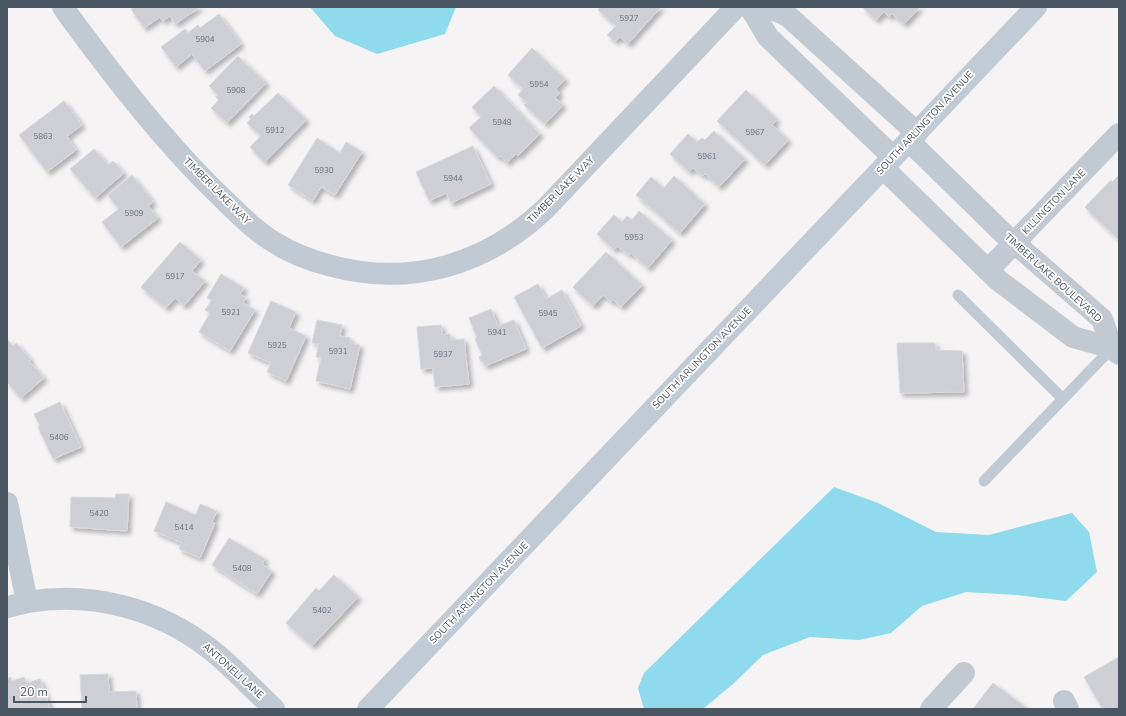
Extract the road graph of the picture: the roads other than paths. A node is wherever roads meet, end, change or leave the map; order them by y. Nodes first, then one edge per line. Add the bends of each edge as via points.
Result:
1 (62, 7) edge
2 (736, 7) edge
3 (750, 7) edge
4 (767, 7) edge
5 (1036, 7) edge
6 (1119, 134) edge
7 (913, 137) junction
8 (888, 163) junction
9 (1014, 243) junction
10 (988, 270) junction
11 (958, 295) dead end
12 (1117, 348) edge
13 (1063, 399) junction
14 (984, 481) dead end
15 (7, 503) edge
16 (17, 605) edge
17 (964, 673) dead end
18 (274, 709) edge
19 (368, 709) edge
20 (930, 709) edge

1 - 2 street, TIMBER LAKE WAY via 121,86 199,175 249,225 277,244 307,259 350,271 384,274 418,272 462,262 493,248 521,230 547,207
3 - 8 street via 768,37
4 - 7 street, TIMBER LAKE BOULEVARD via 788,16
5 - 7 main road, SOUTH ARLINGTON AVENUE
6 - 9 street, KILLINGTON LANE
7 - 8 main road, SOUTH ARLINGTON AVENUE
7 - 9 street, TIMBER LAKE BOULEVARD
8 - 10 street
8 - 19 main road, SOUTH ARLINGTON AVENUE
9 - 10 street, KILLINGTON LANE
9 - 12 street, TIMBER LAKE BOULEVARD via 1102,320
10 - 12 street via 1073,337
11 - 13 lane
12 - 13 lane
13 - 14 lane
15 - 16 street
16 - 18 street, ANTONELI LANE via 72,599 129,607 161,618 210,649
17 - 20 street

